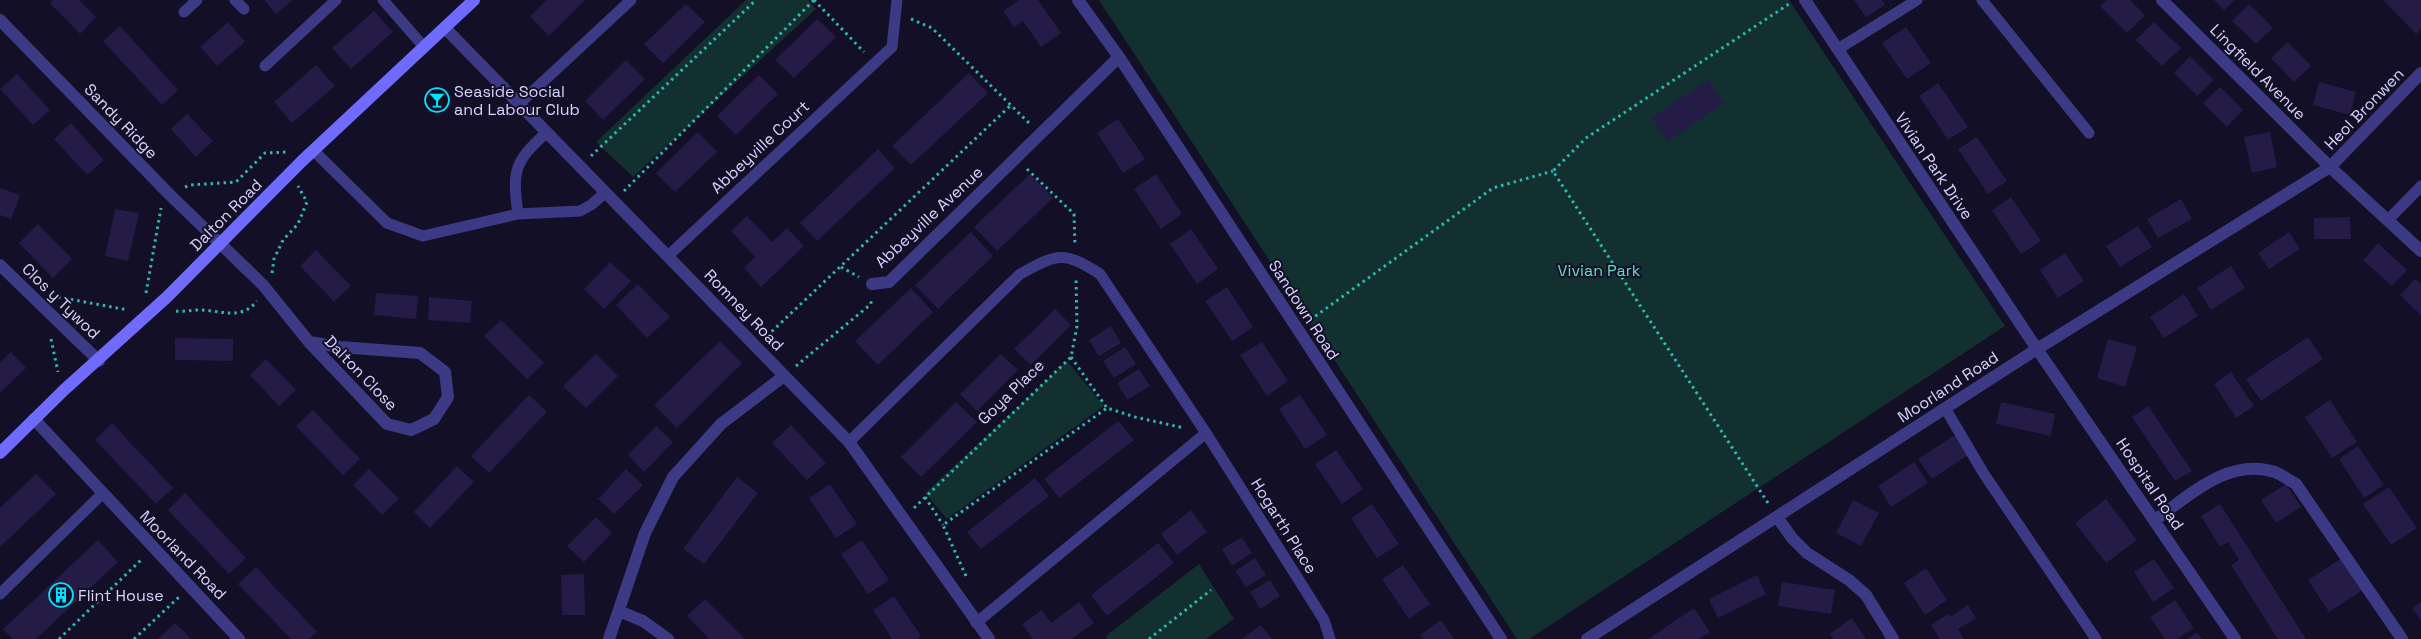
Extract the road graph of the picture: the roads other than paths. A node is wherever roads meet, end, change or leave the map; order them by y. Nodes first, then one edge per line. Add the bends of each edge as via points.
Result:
1 (197, 0) edge
2 (235, 0) edge
3 (336, 0) edge
4 (383, 0) edge
5 (474, 0) edge
6 (631, 0) edge
7 (1078, 0) edge
8 (1805, 0) edge
9 (1917, 0) edge
10 (1982, 0) edge
11 (2162, 0) edge
12 (896, 6) edge
13 (244, 10) dead end
14 (184, 12) dead end
15 (0, 20) edge
16 (445, 28) junction
17 (424, 47) junction
18 (1838, 49) junction
19 (1119, 57) junction
20 (265, 66) dead end
21 (2421, 73) edge
22 (518, 105) junction
23 (546, 134) junction
24 (2089, 134) dead end
25 (314, 150) junction
26 (2330, 167) junction
27 (2421, 186) edge
28 (609, 197) junction
29 (518, 214) junction
30 (2388, 220) junction
31 (220, 244) junction
32 (2421, 251) edge
33 (669, 255) junction
34 (0, 264) edge
35 (872, 284) road end
36 (309, 342) junction
37 (2037, 349) junction
38 (99, 361) junction
39 (784, 376) junction
40 (1945, 408) junction
41 (34, 419) junction
42 (1206, 433) junction
43 (849, 442) junction
44 (0, 453) edge
45 (102, 494) junction
46 (1777, 517) junction
47 (2155, 520) junction
48 (0, 594) edge
49 (619, 611) junction
50 (976, 623) junction
51 (239, 639) edge
52 (609, 639) edge
53 (668, 639) edge
54 (989, 639) edge
55 (1330, 639) edge
56 (1501, 639) edge
57 (1586, 639) edge
58 (1893, 639) edge
59 (2096, 639) edge
60 (2235, 639) edge
61 (2402, 639) edge

1 - 14 lane
2 - 13 lane
3 - 20 lane
4 - 17 lane
5 - 16 street, Dalton Road
6 - 22 lane
7 - 19 street, Sandown Road
8 - 18 street, Vivian Park Drive
9 - 18 lane
10 - 24 lane
11 - 26 street, Lingfield Avenue
12 - 33 lane, Abbeyville Court via 892,47
15 - 31 street, Sandy Ridge
16 - 17 street, Dalton Road
16 - 22 street, Romney Road
17 - 25 street, Dalton Road
18 - 37 street, Vivian Park Drive
19 - 35 street, Abbeyville Avenue via 889,282
19 - 56 street, Sandown Road
21 - 26 street, Heol Bronwen
22 - 23 street, Romney Road
23 - 28 street, Romney Road
23 - 29 lane via 524,154 516,172
25 - 29 lane via 387,223 423,236
25 - 31 street, Dalton Road
26 - 30 street, Lingfield Avenue
26 - 37 street, Moorland Road
27 - 30 lane
28 - 29 lane via 580,211
28 - 33 street, Romney Road
30 - 32 street, Lingfield Avenue
31 - 36 street, Dalton Close via 265,286
31 - 38 street, Dalton Road
33 - 39 street, Romney Road
34 - 38 street, Clos y Tywod
36 - 36 street, Dalton Close via 420,353 444,372 448,397 434,419 411,430 387,424
37 - 40 street, Moorland Road
37 - 47 street, Hospital Road
38 - 41 street, Dalton Road
39 - 43 street, Romney Road
39 - 49 street via 721,424 672,477 645,533
40 - 46 street, Moorland Road
40 - 59 lane via 1997,494
41 - 44 street, Dalton Road
41 - 45 street, Moorland Road
42 - 43 lane via 1100,274 1076,259 1051,257 1020,274
42 - 50 lane
42 - 55 lane, Hogarth Place via 1324,620
43 - 50 street, Romney Road
45 - 48 lane
45 - 51 street, Moorland Road
46 - 57 street, Moorland Road
46 - 58 street via 1807,553 1866,595
47 - 60 street, Hospital Road
47 - 61 street via 2218,476 2250,469 2276,472 2296,484
49 - 52 street
49 - 53 street via 643,621
50 - 54 street, Romney Road

